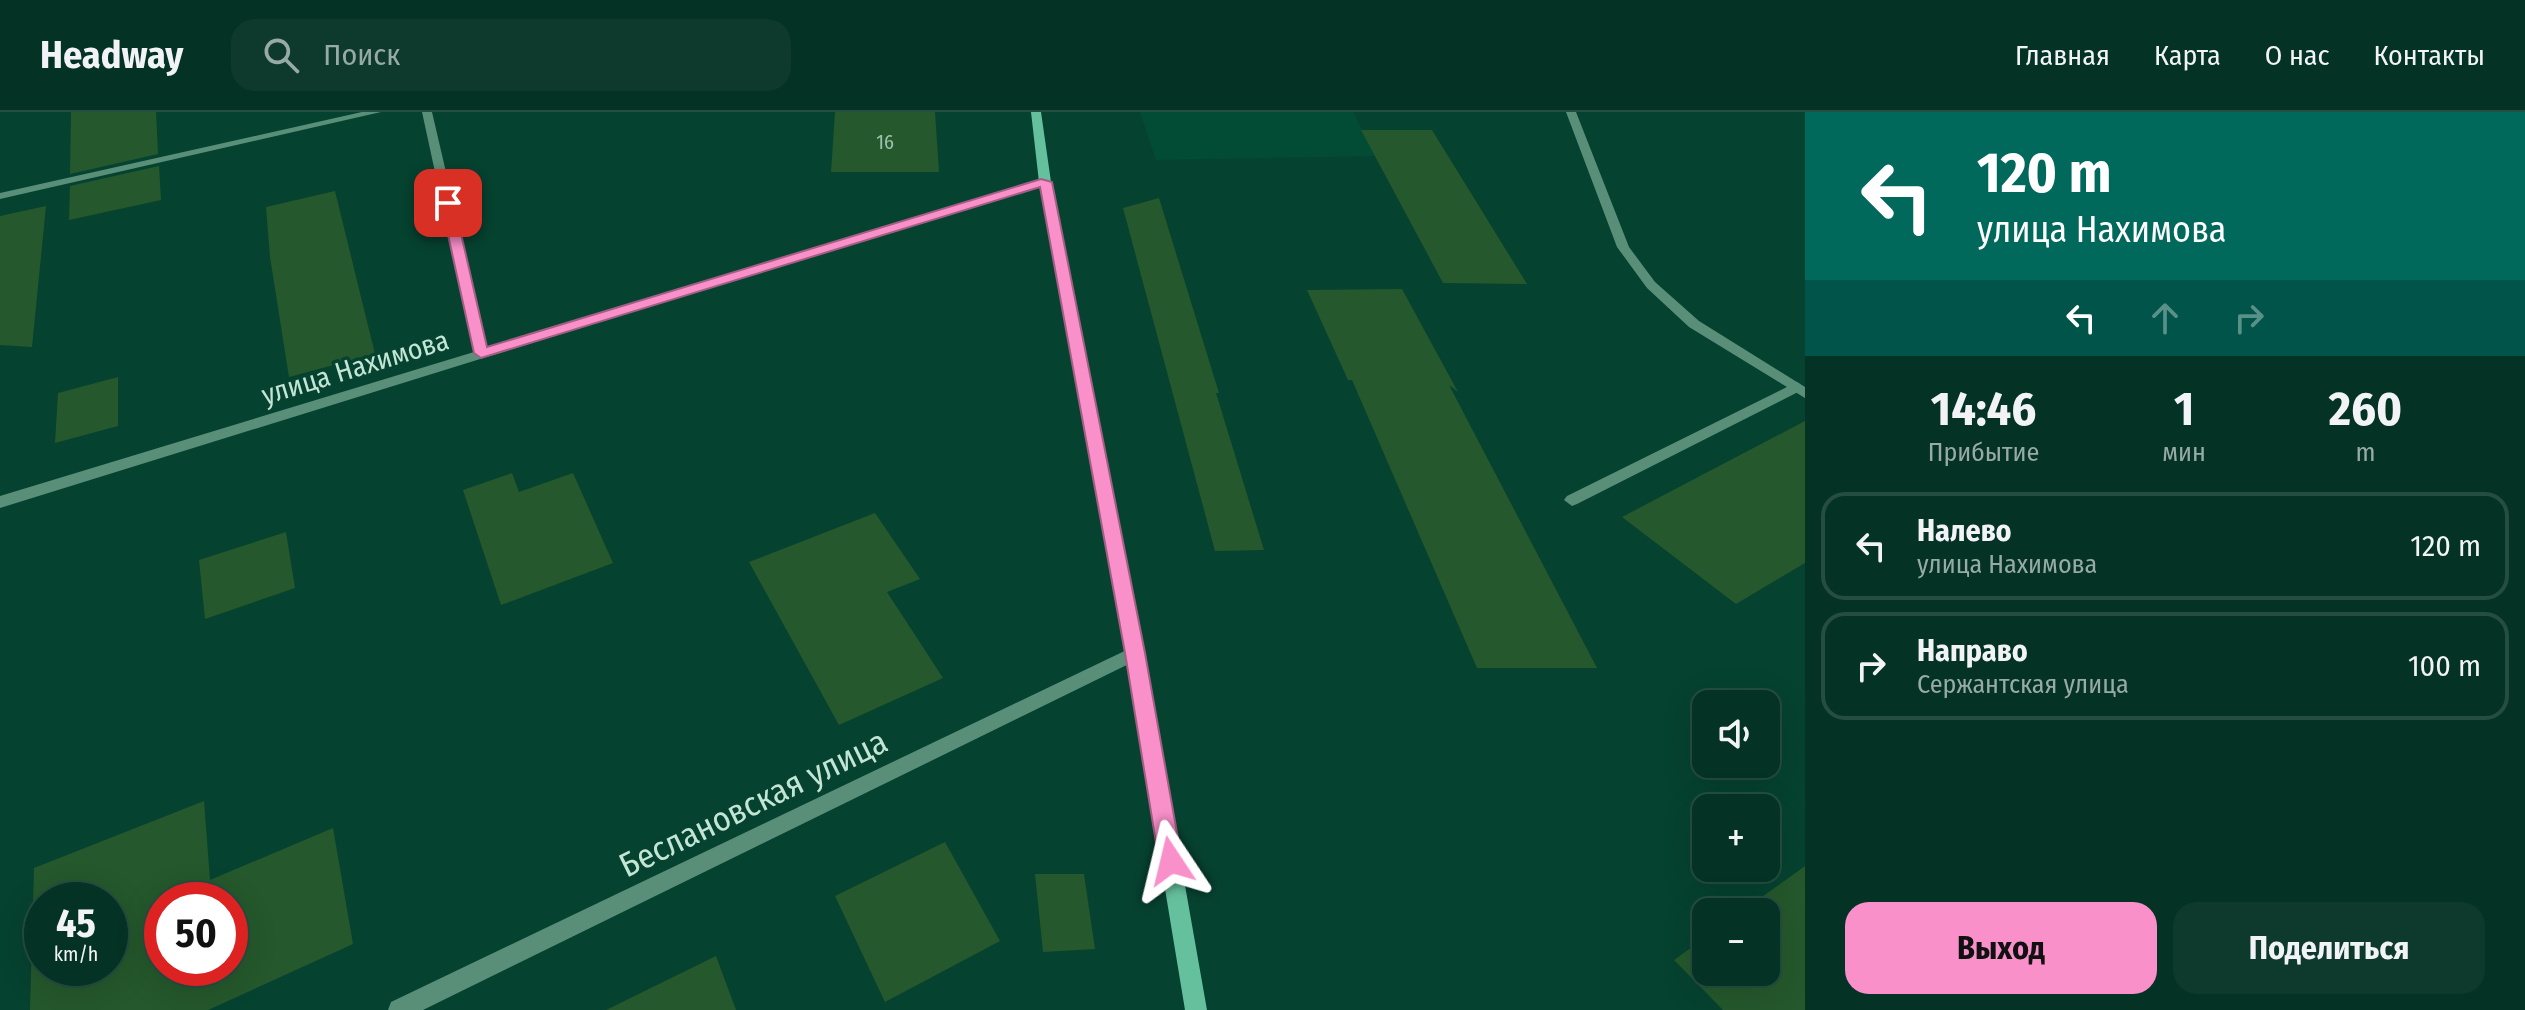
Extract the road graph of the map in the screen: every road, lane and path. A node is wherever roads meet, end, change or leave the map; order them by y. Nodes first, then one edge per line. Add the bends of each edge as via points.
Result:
1 (376, 112) edge
2 (427, 112) edge
3 (1036, 112) edge
4 (1571, 112) edge
5 (1045, 182) junction
6 (0, 196) edge
7 (481, 353) junction
8 (1801, 390) edge
9 (1572, 500) dead end
10 (0, 502) edge
11 (1135, 653) junction
12 (399, 1010) edge
13 (1196, 1010) edge

1 - 6 street
2 - 7 street
3 - 5 main road
4 - 8 street via 1623,247 1651,285 1694,324
5 - 7 street, улица Нахимова
5 - 11 main road
7 - 10 street, улица Нахимова
8 - 9 street
11 - 12 street, Беслановская улица
11 - 13 main road

